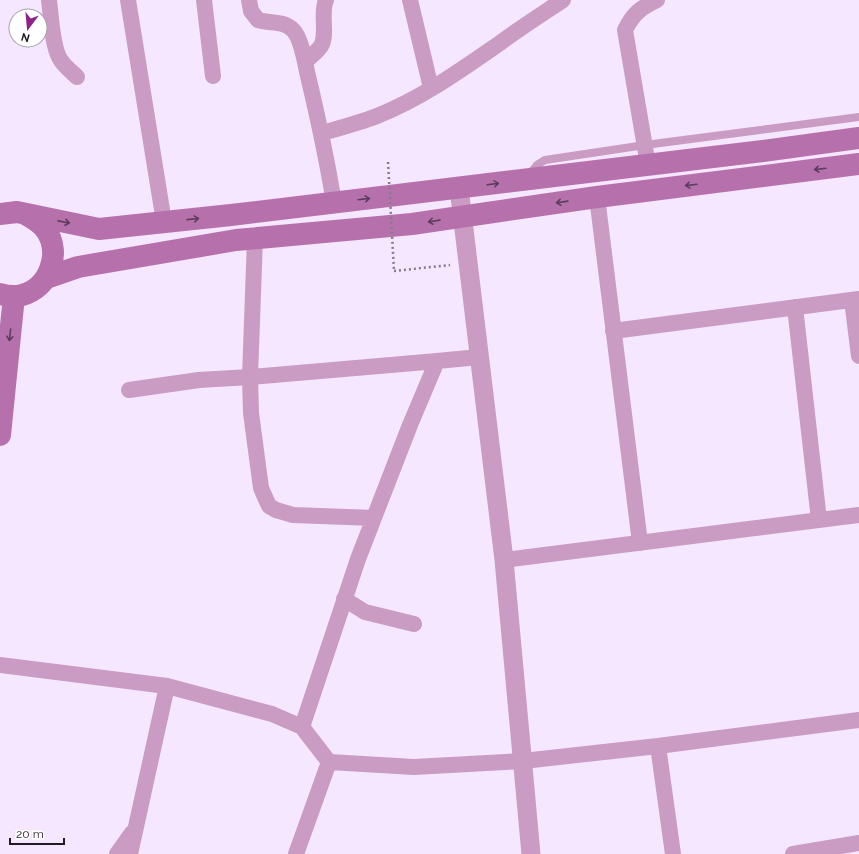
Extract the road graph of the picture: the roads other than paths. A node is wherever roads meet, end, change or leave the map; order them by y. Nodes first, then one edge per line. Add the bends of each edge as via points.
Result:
1 (49, 0) edge
2 (128, 0) edge
3 (204, 0) edge
4 (249, 0) edge
5 (326, 0) edge
6 (410, 0) edge
7 (656, 0) edge
8 (559, 1) edge
9 (305, 62) junction
10 (213, 76) dead end
11 (77, 77) dead end
12 (432, 88) junction
13 (859, 117) edge
14 (322, 133) junction
15 (859, 138) edge
16 (647, 155) junction
17 (859, 164) edge
18 (459, 188) junction
19 (597, 197) junction
20 (334, 203) junction
21 (0, 214) edge
22 (26, 214) junction
23 (463, 217) junction
24 (164, 222) junction
25 (255, 238) junction
26 (46, 278) junction
27 (7, 295) edge
28 (856, 300) edge
29 (795, 307) junction
30 (614, 332) junction
31 (859, 356) edge
32 (479, 357) junction
33 (438, 361) junction
34 (250, 377) junction
35 (129, 390) dead end
36 (0, 435) edge
37 (859, 515) edge
38 (374, 518) junction
39 (819, 520) junction
40 (640, 543) junction
41 (504, 560) junction
42 (344, 599) junction
43 (414, 624) dead end
44 (0, 665) edge
45 (167, 686) junction
46 (859, 720) edge
47 (302, 726) junction
48 (658, 746) junction
49 (523, 761) junction
50 (329, 762) junction
51 (136, 828) junction
52 (859, 843) edge
53 (117, 854) edge
54 (130, 854) edge
55 (296, 854) edge
56 (531, 854) edge
57 (673, 854) edge
58 (793, 854) edge

1 - 11 street via 59,57 64,66
2 - 24 street
3 - 10 street
4 - 9 street via 251,11 258,20 280,23 295,31
5 - 9 street via 321,46
6 - 12 street
7 - 16 street via 644,6 632,17 625,30
8 - 12 street via 466,68
9 - 14 street
12 - 14 street via 378,116
13 - 16 lane
14 - 20 street
15 - 16 main road
18 -> 16 main road via 526,180
17 -> 19 main road
20 -> 18 main road
18 - 23 street
19 -> 23 main road
19 - 30 street
24 -> 20 main road
21 - 22 main road
22 -> 24 main road via 99,229
22 - 26 main road via 46,230 52,241 54,254
23 -> 25 main road
23 - 32 street
25 - 26 main road via 78,267
25 - 34 street
26 - 27 main road via 36,288 22,295
27 -> 36 main road
28 - 29 street
28 - 31 street
29 - 30 street
29 - 39 street
30 - 40 street
32 - 33 street
32 - 41 street
33 - 34 street
33 - 38 street
34 - 35 street via 199,380
34 - 38 street via 251,413 261,488 269,506 293,515
37 - 39 street
38 - 42 street
39 - 40 street
40 - 41 street
41 - 49 street
42 - 43 street via 364,612
42 - 47 street
44 - 45 street
45 - 47 street via 272,714
45 - 51 street
46 - 48 street
47 - 50 street
48 - 49 street
48 - 57 street
49 - 50 street via 414,767
49 - 56 street
50 - 55 street
51 - 53 street
51 - 54 street
52 - 58 street

